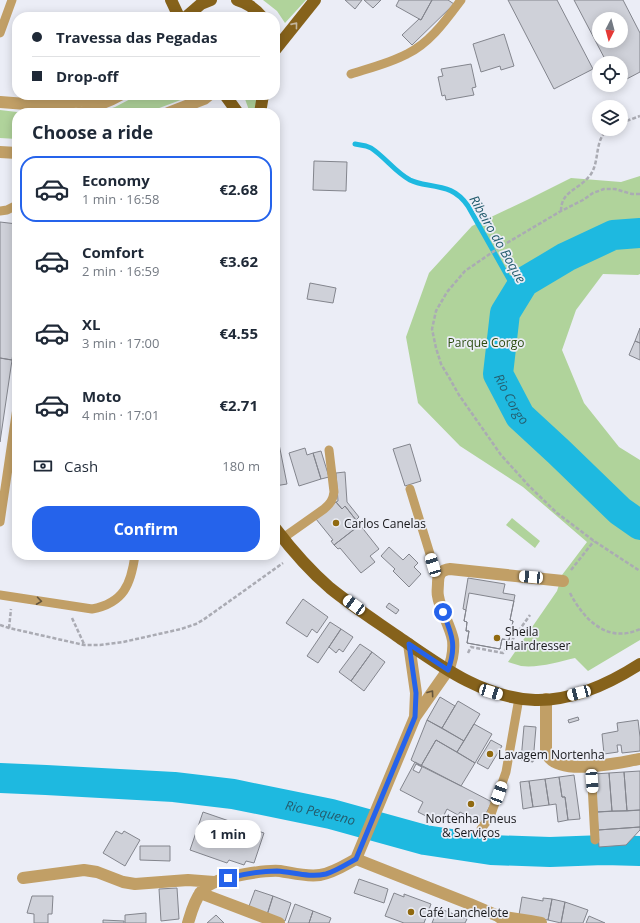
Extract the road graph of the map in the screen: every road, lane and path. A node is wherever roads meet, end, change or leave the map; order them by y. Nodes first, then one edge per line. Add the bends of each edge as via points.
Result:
1 (12, 0) edge
2 (171, 0) edge
3 (211, 0) edge
4 (237, 0) edge
5 (316, 0) edge
6 (462, 0) edge
7 (177, 12) edge
8 (192, 12) edge
9 (258, 12) edge
10 (0, 33) edge
11 (280, 44) edge
12 (351, 74) dead end
13 (86, 100) edge
14 (114, 100) edge
15 (201, 100) edge
16 (0, 102) edge
17 (95, 108) edge
18 (181, 108) edge
19 (640, 116) edge
20 (628, 120) edge
21 (602, 136) edge
22 (0, 152) edge
23 (12, 153) edge
24 (640, 194) edge
25 (12, 208) edge
26 (0, 211) edge
27 (561, 212) junction
28 (12, 442) edge
29 (329, 450) dead end
30 (410, 488) dead end
31 (0, 522) edge
32 (280, 534) edge
33 (283, 538) junction
34 (594, 541) junction
35 (134, 560) edge
36 (283, 563) dead end
37 (640, 571) edge
38 (438, 580) junction
39 (563, 580) junction
40 (0, 595) edge
41 (13, 597) junction
42 (66, 605) junction
43 (530, 615) dead end
44 (0, 625) edge
45 (9, 628) junction
46 (640, 629) edge
47 (409, 644) junction
48 (84, 645) junction
49 (471, 647) dead end
50 (640, 664) edge
51 (448, 670) junction
52 (519, 698) junction
53 (546, 699) junction
54 (415, 717) junction
55 (640, 759) edge
56 (591, 766) junction
57 (482, 829) dead end
58 (595, 840) dead end
59 (356, 859) junction
60 (23, 878) dead end
61 (214, 882) junction
62 (200, 893) junction
63 (503, 920) edge
64 (188, 923) edge
65 (279, 923) edge
66 (541, 923) edge

1 - 10 lane
2 - 7 main road
3 - 8 main road
4 - 9 main road via 245,2
11 -> 5 main road
6 - 12 lane via 421,46 393,60
13 - 16 street via 47,105
14 - 17 lane
15 - 18 street
19 - 20 path
21 - 27 path via 593,171 585,181 564,197
22 - 23 street
24 - 27 path via 604,188
25 - 26 lane
27 - 34 path via 500,247 465,271 447,292 436,311 432,329 441,364 500,455 557,513
28 - 31 lane
29 - 33 lane via 333,499 324,509
30 - 38 lane
32 - 33 main road
33 - 47 main road via 330,587
34 - 37 path
34 - 39 path
35 - 42 lane via 130,580 112,602 92,609
36 - 48 path via 196,624 123,642
38 - 39 street via 442,571 450,569
38 - 51 street via 438,599 453,642
39 - 46 path via 584,614 604,630 623,634
40 - 41 lane
41 -> 42 lane
41 - 45 path
42 - 48 path
43 - 49 path via 503,653
44 - 45 path
45 - 48 path
47 - 51 main road
47 - 54 street via 416,693
50 - 53 main road via 596,687 571,696
51 - 52 main road via 491,692
54 -> 51 street
52 - 53 main road
52 - 57 lane via 506,772 494,808
53 - 56 street via 548,756 555,762 574,767
54 - 59 street
55 - 56 street
56 - 58 lane
59 - 61 street via 322,875 277,871
59 - 63 street via 470,904
60 - 61 street via 84,870 135,884 179,880
61 - 62 street
62 - 64 street
62 - 65 street
63 - 66 street

